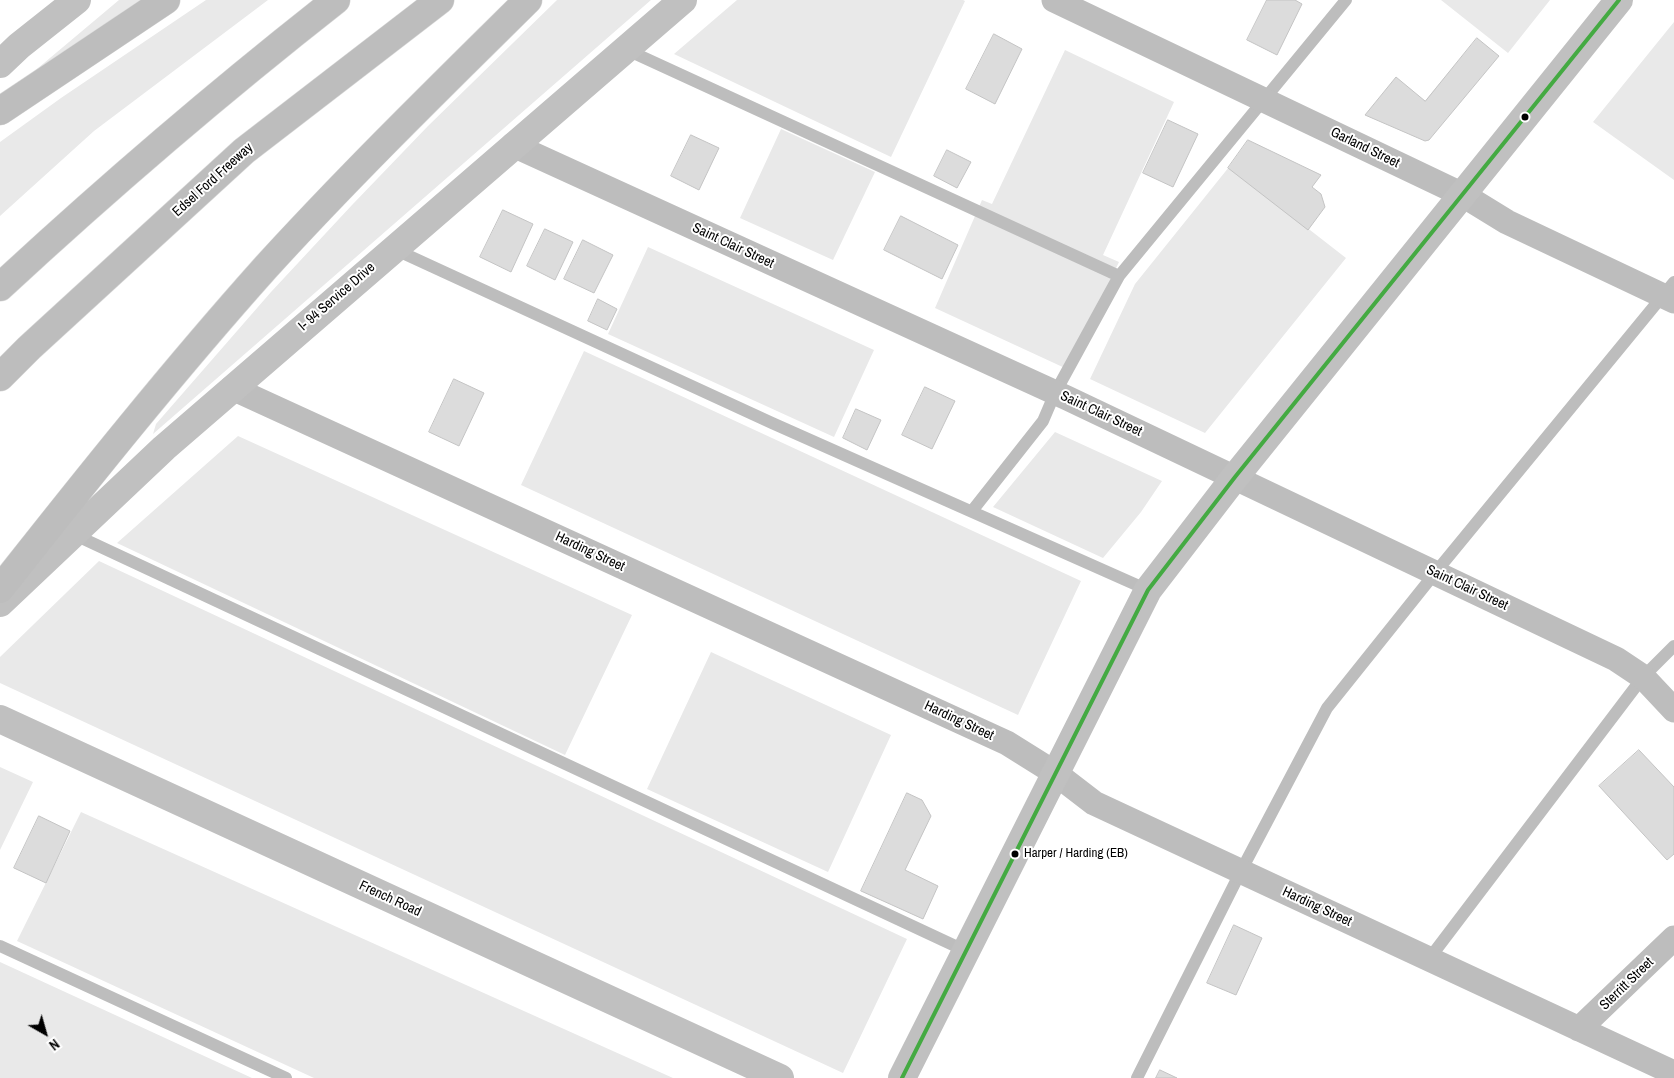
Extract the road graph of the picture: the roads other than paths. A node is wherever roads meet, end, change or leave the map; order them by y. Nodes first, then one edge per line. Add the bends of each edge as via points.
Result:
1 (77, 0) edge
2 (166, 0) edge
3 (336, 0) edge
4 (440, 0) edge
5 (528, 0) edge
6 (683, 0) edge
7 (1054, 0) edge
8 (1346, 0) edge
9 (1620, 0) edge
10 (625, 49) junction
11 (0, 64) edge
12 (1264, 99) junction
13 (0, 111) edge
14 (512, 145) junction
15 (1463, 195) junction
16 (393, 248) junction
17 (1119, 276) junction
18 (0, 287) edge
19 (1670, 293) edge
20 (0, 377) edge
21 (232, 388) junction
22 (1055, 393) junction
23 (1235, 477) junction
24 (972, 512) junction
25 (73, 534) junction
26 (1435, 573) junction
27 (0, 589) edge
28 (1148, 590) junction
29 (0, 603) edge
30 (1674, 646) edge
31 (1644, 677) junction
32 (1674, 710) edge
33 (0, 719) edge
34 (1055, 773) junction
35 (1241, 871) junction
36 (1674, 938) edge
37 (0, 946) edge
38 (966, 951) junction
39 (1429, 959) junction
40 (1580, 1029) junction
41 (1674, 1073) edge
42 (286, 1078) edge
43 (780, 1078) edge
44 (902, 1078) edge
45 (1137, 1078) edge

1 - 11 street
2 - 13 highway
3 - 18 highway via 92,202
4 - 20 highway, Edsel Ford Freeway via 244,151
5 - 27 highway via 367,159 266,267 131,423
6 - 10 street, I- 94 Service Drive
7 - 12 street, Garland Street
8 - 12 lane
9 - 15 street
10 - 14 street, I- 94 Service Drive
10 - 17 lane
12 - 15 street, Garland Street
12 - 17 lane
14 - 16 street, I- 94 Service Drive
14 - 22 street, Saint Clair Street
15 - 19 street, Garland Street via 1507,222
15 - 23 street
16 - 21 street, I- 94 Service Drive
16 - 24 lane
17 - 22 lane
19 - 26 lane
21 - 25 street, I- 94 Service Drive
21 - 34 street, Harding Street via 1007,743
22 - 23 street, Saint Clair Street
22 - 24 lane via 1043,421
23 - 26 street, Saint Clair Street
23 - 28 street
24 - 28 lane
25 - 29 street, I- 94 Service Drive
25 - 38 lane
26 - 31 street, Saint Clair Street via 1616,659
26 - 35 lane via 1327,708
28 - 34 street
30 - 31 lane
31 - 32 street, Saint Clair Street
31 - 39 lane
33 - 43 street, French Road
34 - 35 street, Harding Street via 1094,803
34 - 38 street
35 - 39 street, Harding Street
35 - 45 lane
36 - 40 street, Sterritt Street
37 - 42 lane
38 - 44 street
39 - 40 street, Harding Street
40 - 41 street, Harding Street

